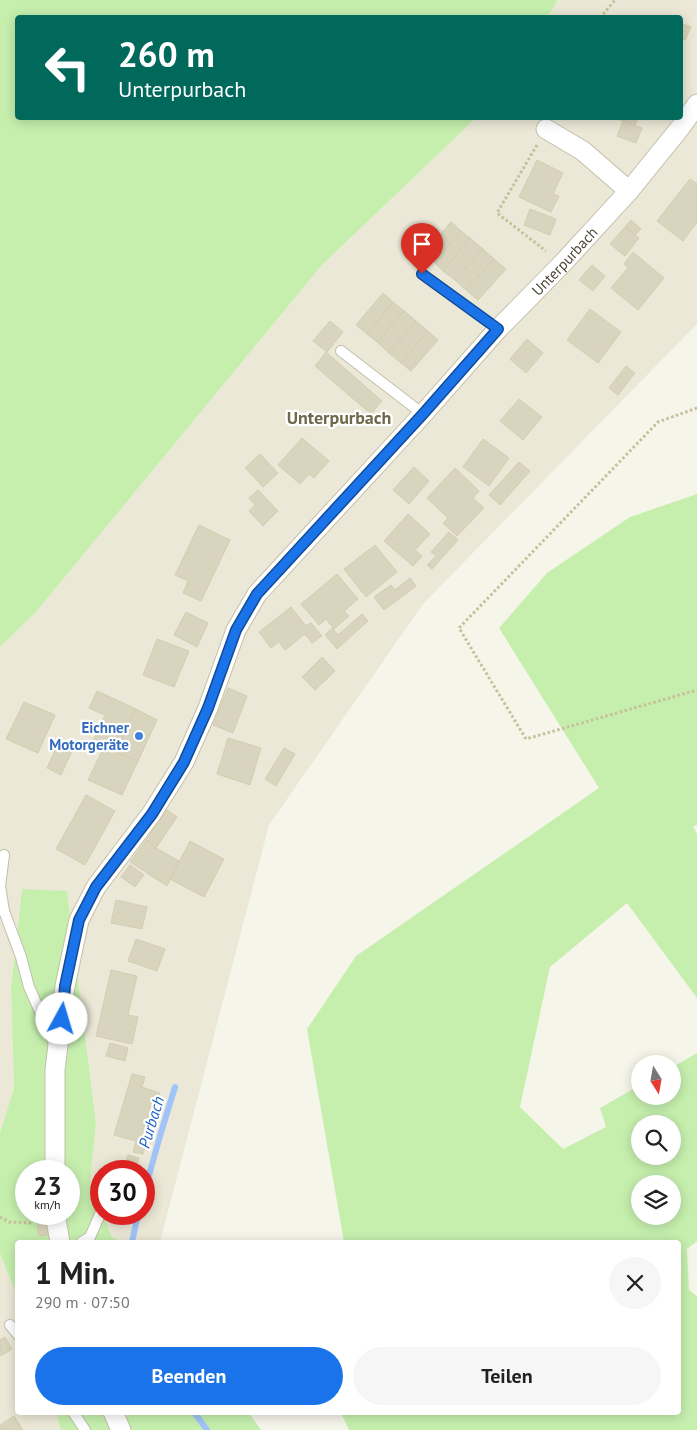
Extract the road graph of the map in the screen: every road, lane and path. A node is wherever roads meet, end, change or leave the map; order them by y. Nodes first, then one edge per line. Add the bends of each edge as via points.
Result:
1 (614, 0) edge
2 (602, 15) edge
3 (697, 104) edge
4 (546, 129) joint
5 (629, 191) junction
6 (562, 264) junction
7 (422, 274) dead end
8 (498, 329) junction
9 (341, 351) dead end
10 (697, 408) edge
11 (423, 414) junction
12 (697, 690) edge
13 (4, 855) dead end
14 (2, 910) edge
15 (57, 1061) junction
16 (55, 1160) edge
17 (0, 1217) edge
18 (15, 1222) edge
19 (57, 1225) edge
20 (95, 1225) edge
21 (60, 1240) edge
22 (85, 1240) edge
23 (10, 1325) dead end
24 (15, 1331) edge
25 (74, 1415) edge
26 (114, 1415) edge
27 (85, 1430) edge
28 (121, 1430) edge

1 - 2 path
3 - 5 street, Unterpurbach
4 - 5 street via 583,151
4 - 6 path via 497,213
5 - 6 street, Unterpurbach
6 - 8 street, Unterpurbach
7 - 8 lane
8 - 11 street, Unterpurbach
9 - 11 lane
10 - 12 path via 658,422 459,628 526,739
11 - 15 street, Unterpurbach via 257,594 236,630 208,708 184,762 152,814 96,887 79,920 65,986
13 - 14 lane via 0,886
14 - 15 lane
15 - 16 street, Unterpurbach
17 - 18 path
19 - 21 street
20 - 22 lane
23 - 24 lane
25 - 27 lane
26 - 28 street

